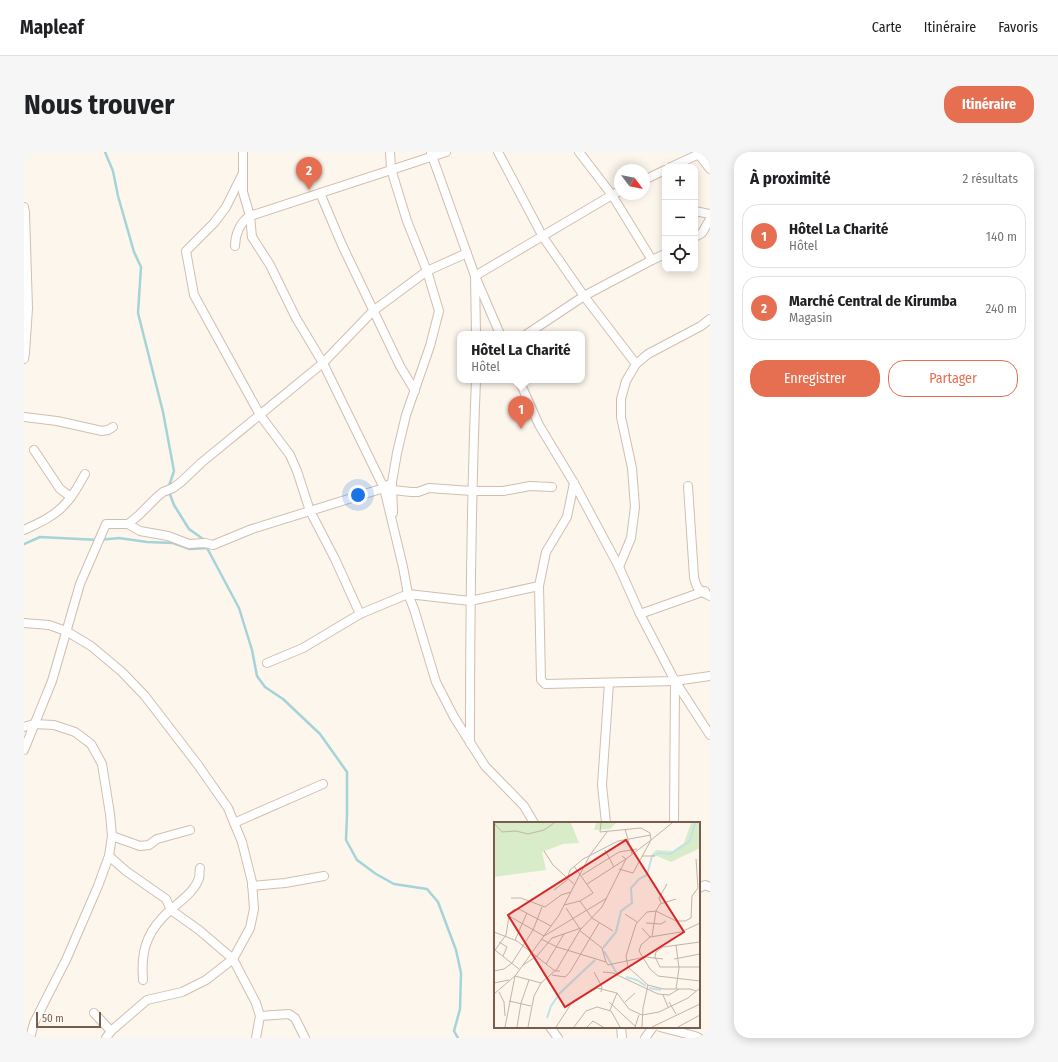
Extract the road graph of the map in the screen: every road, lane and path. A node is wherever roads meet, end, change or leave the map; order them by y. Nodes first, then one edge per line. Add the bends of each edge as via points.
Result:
1 (243, 152) edge
2 (390, 152) edge
3 (446, 152) edge
4 (498, 152) edge
5 (579, 152) edge
6 (698, 153) edge
7 (431, 154) edge
8 (677, 164) edge
9 (391, 169) junction
10 (710, 169) edge
11 (662, 171) edge
12 (242, 173) junction
13 (650, 177) edge
14 (320, 193) junction
15 (612, 195) junction
16 (24, 207) edge
17 (698, 212) edge
18 (710, 214) edge
19 (250, 216) junction
20 (710, 219) edge
21 (697, 236) edge
22 (543, 237) junction
23 (235, 246) dead end
24 (467, 253) junction
25 (662, 255) edge
26 (652, 260) junction
27 (427, 271) junction
28 (475, 276) junction
29 (584, 296) junction
30 (373, 311) junction
31 (710, 319) edge
32 (476, 331) edge
33 (499, 331) edge
34 (532, 331) edge
35 (24, 359) edge
36 (323, 363) junction
37 (636, 364) junction
38 (476, 383) edge
39 (521, 383) edge
40 (415, 391) junction
41 (260, 415) junction
42 (24, 417) edge
43 (113, 427) dead end
44 (34, 450) dead end
45 (85, 474) dead end
46 (574, 483) junction
47 (392, 486) junction
48 (688, 486) dead end
49 (552, 487) dead end
50 (384, 488) junction
51 (472, 491) junction
52 (71, 497) junction
53 (310, 511) junction
54 (128, 524) junction
55 (394, 528) junction
56 (24, 530) edge
57 (619, 567) junction
58 (539, 586) junction
59 (706, 591) edge
60 (408, 594) junction
61 (710, 596) edge
62 (470, 601) junction
63 (360, 614) junction
64 (640, 614) junction
65 (24, 623) edge
66 (66, 631) junction
67 (267, 663) dead end
68 (710, 676) edge
69 (675, 681) junction
70 (609, 683) junction
71 (34, 724) junction
72 (24, 728) edge
73 (710, 735) edge
74 (470, 743) junction
75 (24, 750) edge
76 (323, 784) dead end
77 (533, 822) edge
78 (606, 822) edge
79 (674, 822) edge
80 (234, 823) junction
81 (190, 830) dead end
82 (112, 836) junction
83 (109, 856) junction
84 (200, 868) dead end
85 (324, 876) dead end
86 (252, 886) junction
87 (700, 888) edge
88 (710, 888) edge
89 (171, 910) junction
90 (233, 959) junction
91 (143, 980) dead end
92 (94, 1014) dead end
93 (260, 1016) junction
94 (551, 1028) edge
95 (621, 1028) edge
96 (651, 1028) edge
97 (663, 1028) edge
98 (111, 1031) junction
99 (30, 1038) edge
100 (106, 1038) edge
101 (256, 1038) edge
102 (305, 1038) edge
103 (558, 1038) edge
104 (622, 1038) edge
105 (645, 1038) edge
106 (699, 1038) edge

1 - 12 street
2 - 9 street
3 - 7 street
4 - 22 street
5 - 15 street
6 - 8 street
6 - 10 street
7 - 9 street
7 - 24 street
9 - 14 street
9 - 27 street via 407,221
11 - 13 street
12 - 19 street via 243,192
12 - 41 street via 226,207 186,251 194,295
14 - 19 street
14 - 30 street
15 - 22 street
15 - 26 street
16 - 35 street via 28,308
17 - 18 street
19 - 23 street via 244,219 240,227
19 - 36 street via 252,237
20 - 21 street via 702,233
22 - 28 street
22 - 29 street
24 - 27 street
24 - 28 street
25 - 26 street
26 - 29 street
27 - 30 street
27 - 40 street via 439,311
28 - 32 street
28 - 33 street
29 - 34 street
29 - 37 street
30 - 36 street
30 - 40 street
31 - 37 street via 648,354
36 - 41 street
36 - 50 street
37 - 57 street via 626,381 621,399 621,417 632,468 635,507 631,538
38 - 51 street
39 - 46 street via 538,425
40 - 47 street via 402,430
41 - 53 street via 290,455
41 - 54 street via 181,482 163,492
42 - 43 street via 102,431
44 - 52 street via 60,489
45 - 52 street
46 - 57 street
46 - 58 street via 567,517 546,552
47 - 50 street
47 - 51 street via 410,492 429,488
47 - 55 street
48 - 59 street via 694,577 696,586
49 - 51 street via 530,486 503,491
50 - 53 street
50 - 55 street
51 - 62 street
52 - 56 street via 44,521
53 - 54 street via 252,529 213,545 189,544 168,536 140,531
53 - 63 street
54 - 66 street via 106,524 80,584
55 - 60 street
57 - 64 street
58 - 62 street
58 - 70 street via 541,680 545,684
59 - 61 street
59 - 64 street
60 - 62 street
60 - 63 street
60 - 74 street via 436,682
62 - 74 street
63 - 67 street via 303,648
64 - 69 street
65 - 66 street via 49,625
66 - 71 street via 52,681
66 - 80 street via 91,646 145,696 198,765 228,808
68 - 69 street
69 - 70 street
69 - 73 street
69 - 79 street
70 - 78 street via 602,786
71 - 72 street
71 - 75 street
71 - 82 street via 54,725 75,732 91,744 102,764
74 - 77 street via 485,766 524,806
76 - 80 street
80 - 86 street via 242,842
81 - 82 street via 140,846
82 - 83 street
83 - 89 street via 166,899
83 - 99 street via 66,960 34,1023
84 - 89 street via 199,878 193,889
85 - 86 street via 285,884
86 - 90 street via 254,909 250,928
87 - 88 street via 706,885
89 - 90 street
89 - 91 street via 163,917 146,943
90 - 93 street
90 - 98 street via 206,980 182,992 148,1000
92 - 98 street
93 - 101 street
93 - 102 street via 289,1014 296,1018
94 - 103 street
95 - 104 street
96 - 105 street
97 - 106 street
98 - 100 street

